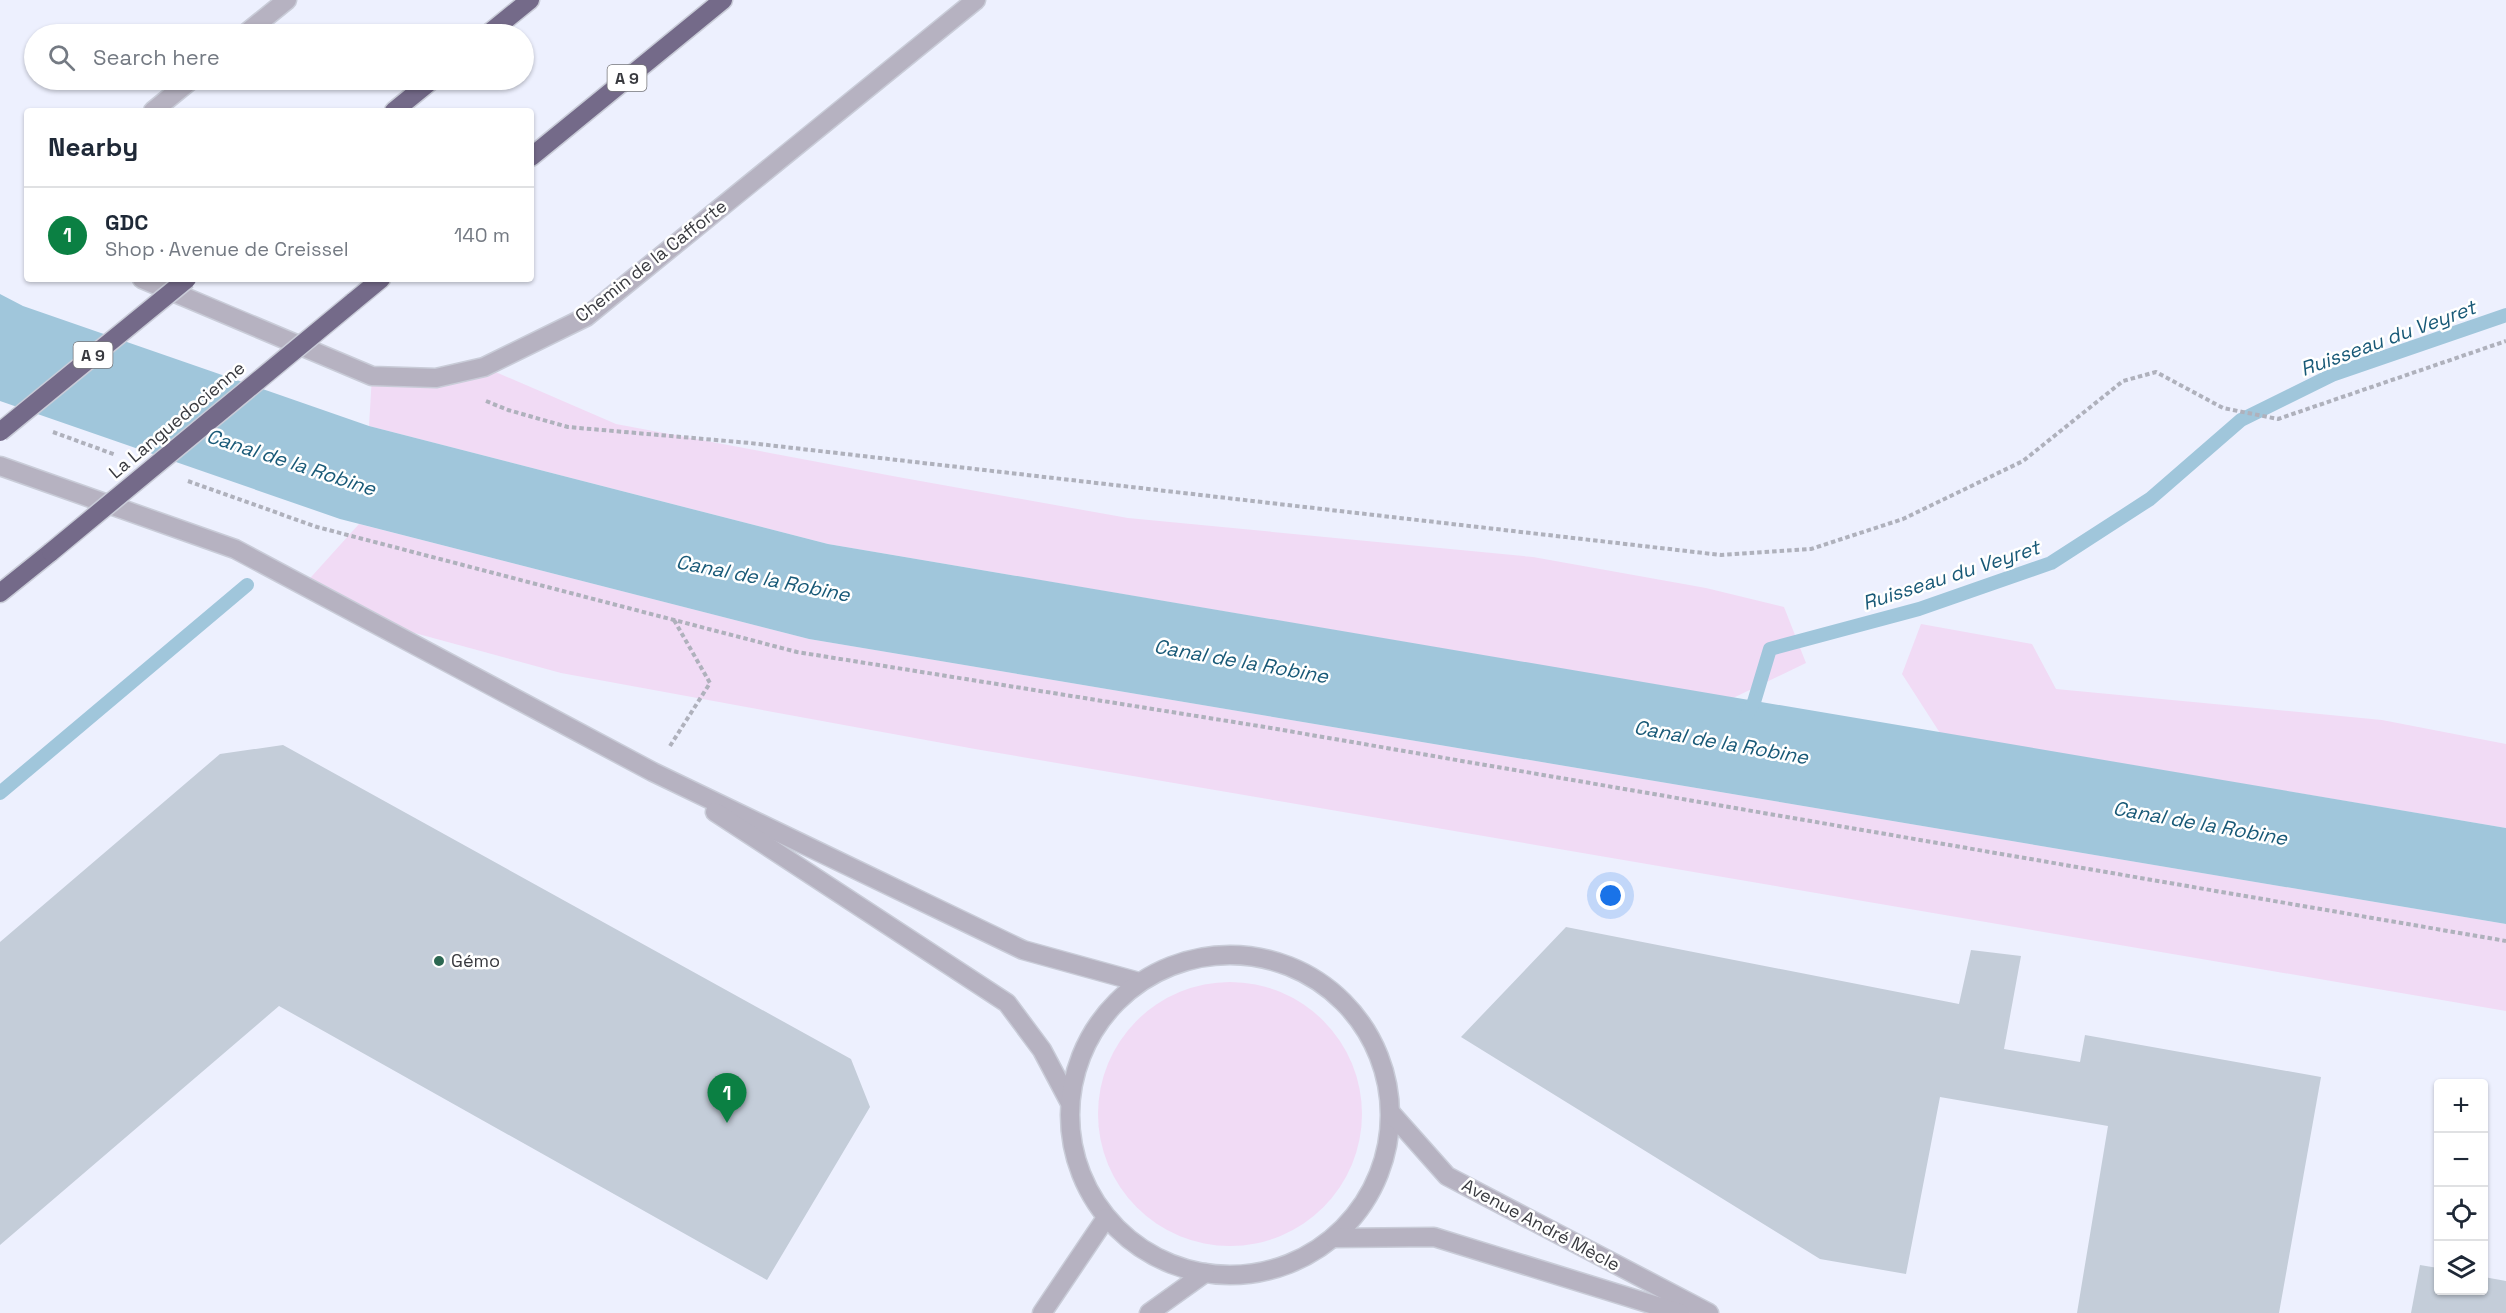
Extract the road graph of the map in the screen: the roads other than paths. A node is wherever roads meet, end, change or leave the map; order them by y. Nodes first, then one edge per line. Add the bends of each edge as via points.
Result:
1 (286, 0) edge
2 (530, 0) edge
3 (723, 0) edge
4 (976, 0) edge
5 (257, 24) edge
6 (500, 24) edge
7 (179, 90) edge
8 (420, 90) edge
9 (157, 108) edge
10 (398, 108) edge
11 (534, 155) edge
12 (149, 282) edge
13 (183, 282) edge
14 (377, 282) edge
15 (0, 432) edge
16 (0, 466) edge
17 (0, 593) edge
18 (653, 772) junction
19 (1139, 982) junction
20 (1069, 1101) junction
21 (1391, 1113) junction
22 (1106, 1218) junction
23 (1333, 1238) junction
24 (1205, 1274) junction
25 (1042, 1313) edge
26 (1149, 1313) edge
27 (1680, 1313) edge
28 (1709, 1313) edge

1 - 5 street
2 - 6 highway
3 - 11 highway, A 9
4 - 12 street, Chemin de la Cafforte via 586,317 484,367 435,378 372,376
7 - 9 street
8 - 10 highway
13 - 15 highway, A 9, bridge
14 - 17 highway, La Languedocienne, bridge
16 - 18 street via 235,549
18 - 19 street via 1023,950
18 - 20 street via 1007,1004 1042,1050
19 - 20 street via 1098,1024 1080,1055
19 - 21 street via 1184,960 1233,954 1282,962 1326,985 1360,1020 1383,1064
20 - 22 street via 1074,1153 1084,1184
21 - 23 street via 1384,1160 1364,1203
21 - 28 street, Avenue André Mècle via 1447,1176
22 - 24 street via 1135,1245 1168,1263
22 - 25 street
23 - 24 street via 1294,1262 1250,1274
23 - 27 street, Avenue André Mècle via 1434,1237
24 - 26 street

